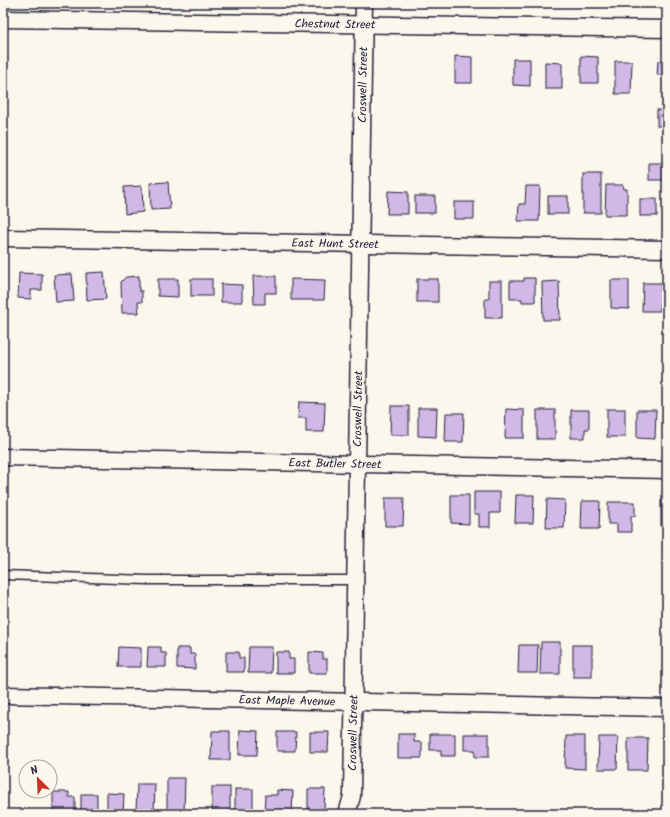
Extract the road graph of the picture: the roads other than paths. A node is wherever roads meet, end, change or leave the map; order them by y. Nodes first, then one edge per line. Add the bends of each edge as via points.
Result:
1 (364, 3) edge
2 (3, 19) edge
3 (363, 26) junction
4 (667, 29) edge
5 (3, 238) edge
6 (360, 244) junction
7 (667, 249) edge
8 (3, 457) edge
9 (356, 465) junction
10 (667, 470) edge
11 (3, 575) edge
12 (356, 580) junction
13 (3, 695) edge
14 (354, 703) junction
15 (667, 708) edge
16 (347, 814) edge

1 - 3 street, Croswell Street
2 - 3 street, Chestnut Street
3 - 4 street, Chestnut Street
3 - 6 street, Croswell Street
5 - 6 street, East Hunt Street
6 - 7 street, East Hunt Street
6 - 9 street, Croswell Street
8 - 9 street, East Butler Street
9 - 10 street, East Butler Street
9 - 12 street, Croswell Street
11 - 12 lane via 147,580
12 - 14 street, Croswell Street
13 - 14 street, East Maple Avenue
14 - 15 street, East Maple Avenue
14 - 16 street, Croswell Street via 352,796

